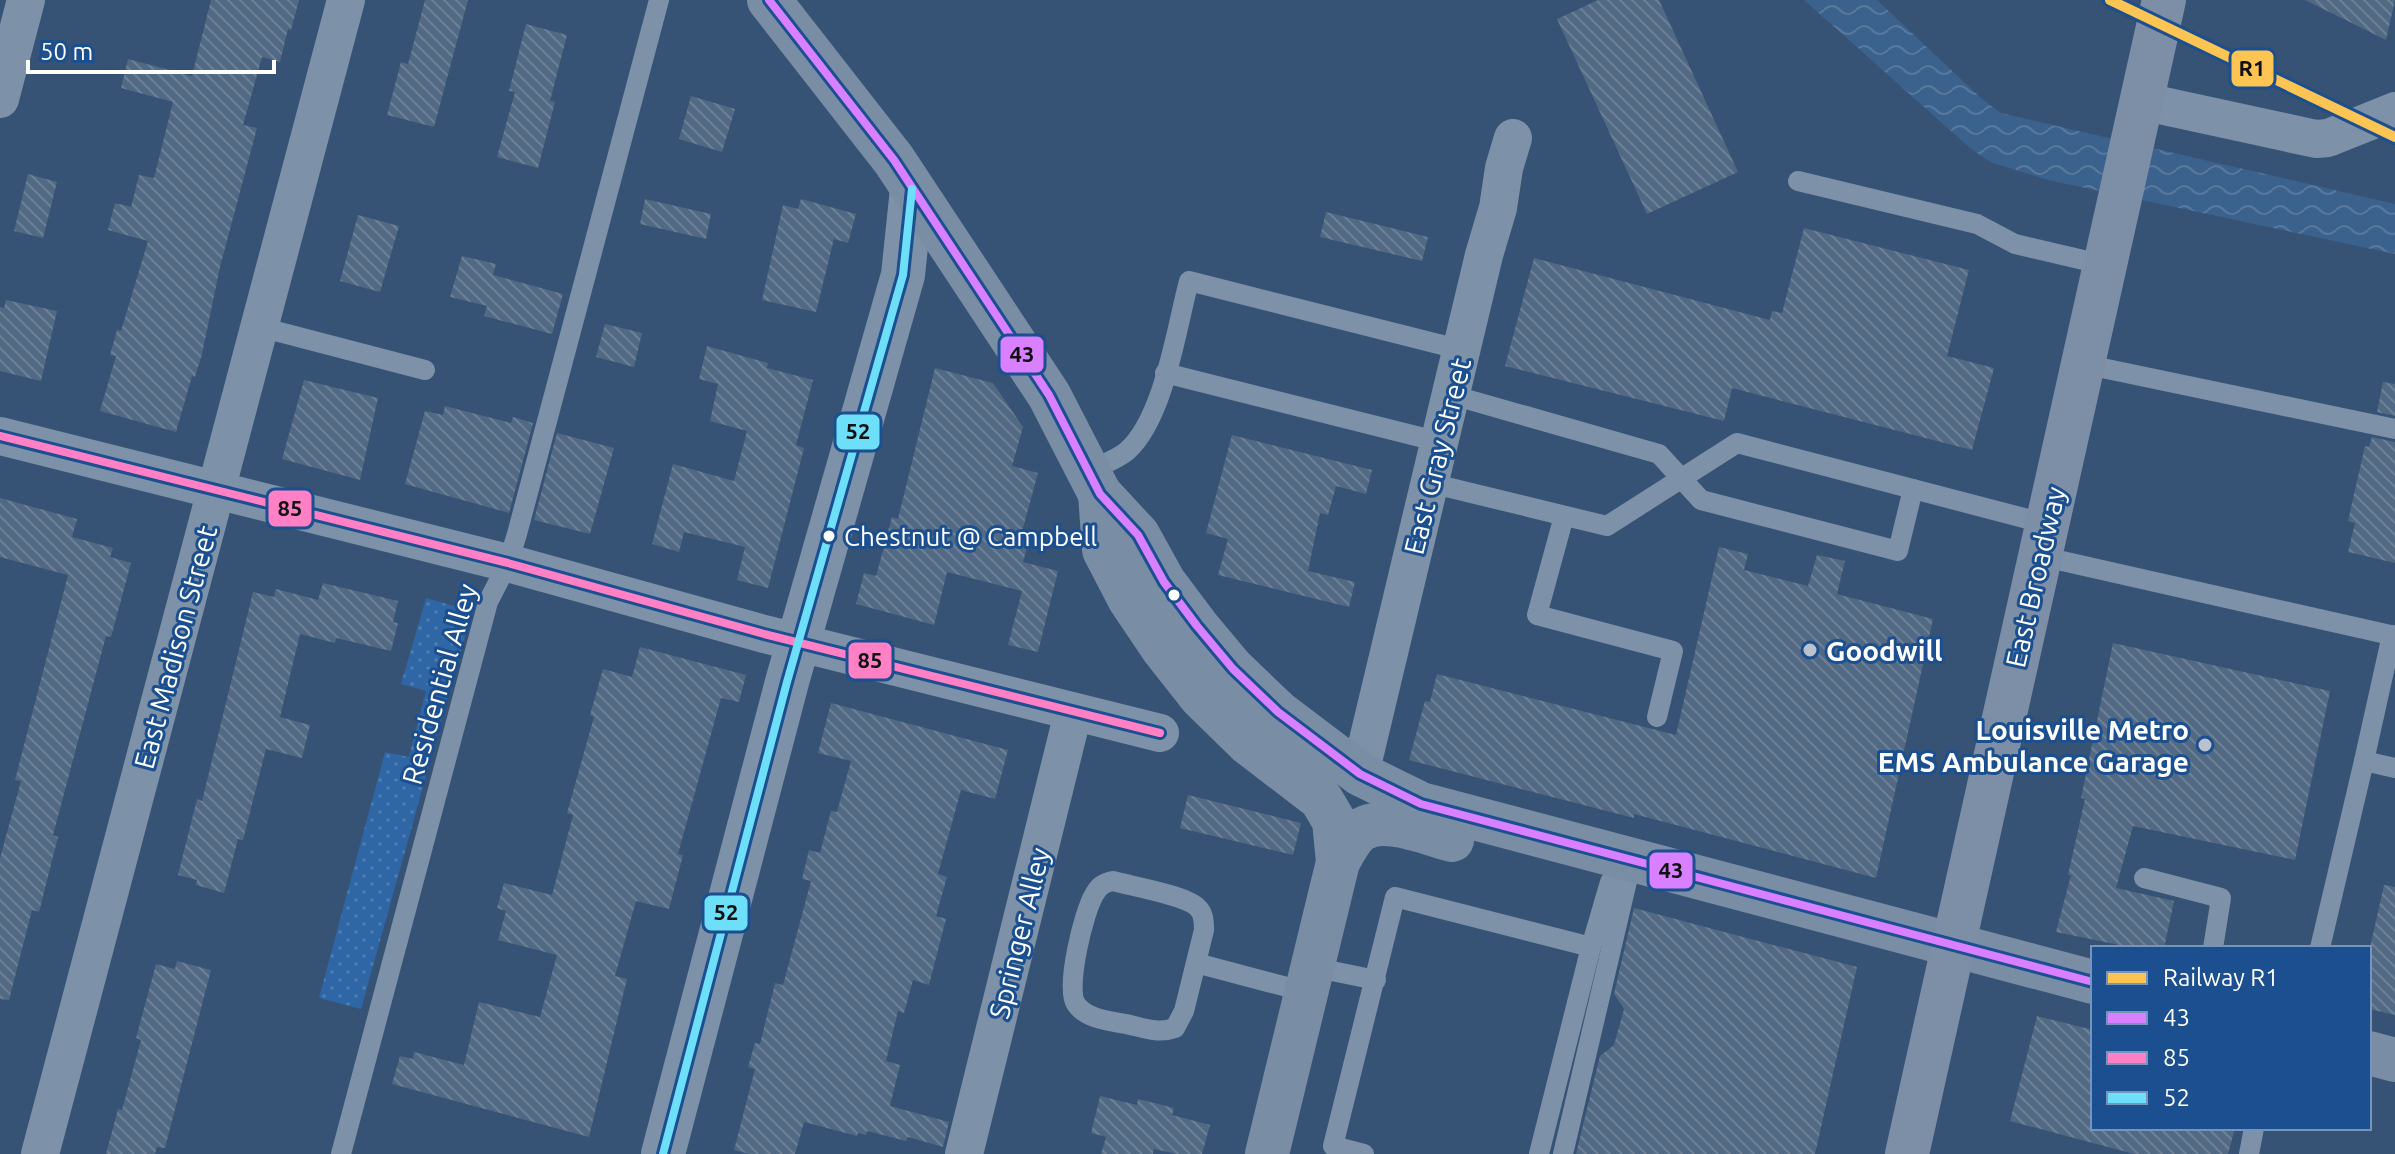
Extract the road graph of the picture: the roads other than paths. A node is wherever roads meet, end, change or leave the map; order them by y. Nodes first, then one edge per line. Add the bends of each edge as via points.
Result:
1 (26, 0) edge
2 (346, 0) edge
3 (659, 0) edge
4 (769, 0) edge
5 (2164, 0) edge
6 (0, 99) edge
7 (2395, 111) edge
8 (2137, 119) junction
9 (1513, 138) dead end
10 (1798, 181) dead end
11 (912, 189) junction
12 (2105, 265) junction
13 (260, 327) junction
14 (1462, 350) junction
15 (2083, 364) junction
16 (425, 370) dead end
17 (1165, 373) junction
18 (1452, 395) junction
19 (2395, 429) edge
20 (0, 436) edge
21 (1440, 442) junction
22 (1680, 477) junction
23 (1094, 482) junction
24 (1430, 483) junction
25 (1913, 489) junction
26 (217, 491) junction
27 (1564, 516) junction
28 (2043, 540) junction
29 (508, 563) junction
30 (2394, 636) edge
31 (798, 643) junction
32 (1073, 713) junction
33 (1657, 717) dead end
34 (1160, 733) dead end
35 (2364, 761) junction
36 (2395, 768) edge
37 (1360, 774) junction
38 (1338, 862) junction
39 (1622, 876) junction
40 (2144, 878) dead end
41 (1953, 945) junction
42 (2213, 946) edge
43 (2320, 946) edge
44 (1591, 947) junction
45 (1196, 963) junction
46 (1309, 979) junction
47 (1376, 980) junction
48 (2091, 981) edge
49 (2371, 1054) edge
50 (2395, 1060) edge
51 (2254, 1130) edge
52 (40, 1154) edge
53 (341, 1154) edge
54 (663, 1154) edge
55 (964, 1154) edge
56 (1267, 1154) edge
57 (1364, 1154) edge
58 (1539, 1154) edge
59 (1563, 1154) edge
60 (1907, 1154) edge
61 (2249, 1154) edge

1 - 6 street
2 - 13 street, East Madison Street
3 - 29 lane, Residential Alley
4 - 11 main road
5 - 8 main road, East Broadway
7 - 8 street via 2316,139
8 - 12 main road, East Broadway
9 - 14 street, East Gray Street
10 - 12 lane via 1977,224 2015,244
11 - 23 main road via 1049,395
11 - 31 street via 903,275
12 - 15 main road, East Broadway
13 - 16 lane
13 - 26 street, East Madison Street
14 - 17 lane via 1189,281
14 - 18 street, East Gray Street
15 - 19 lane
15 - 28 main road, East Broadway
17 - 21 lane
17 - 23 lane via 1147,428
18 - 21 street, East Gray Street
18 - 22 lane via 1659,454
20 - 26 street
21 - 24 street, East Gray Street
22 - 25 lane via 1737,443
22 - 25 lane via 1701,500 1898,551
22 - 27 lane via 1607,526
23 - 37 main road via 1233,669 1278,712
23 - 38 main road via 1104,550 1130,600 1200,696 1248,743 1321,799 1334,821
24 - 27 lane
24 - 37 street, East Gray Street
25 - 28 lane
26 - 29 street
26 - 52 street, East Madison Street
27 - 33 lane via 1537,615 1673,651
28 - 30 lane
28 - 41 main road, East Broadway
29 - 31 street
29 - 53 lane, Residential Alley via 488,602
30 - 35 lane
31 - 32 street
31 - 54 street
32 - 34 street
32 - 55 street, Springer Alley
35 - 36 lane
35 - 43 lane
37 - 39 main road via 1421,804
38 - 39 main road via 1356,833 1384,824
38 - 46 main road
39 - 41 main road via 1765,895
39 - 44 lane
39 - 59 lane
40 - 42 lane via 2221,898
41 - 48 main road
41 - 60 main road, East Broadway
44 - 47 lane via 1395,897
44 - 58 lane
45 - 45 lane via 1204,930 1198,907 1113,881 1103,883 1085,917 1073,997 1076,1006 1092,1017 1162,1033 1181,1019
45 - 46 lane
46 - 47 lane
46 - 56 main road
47 - 57 lane via 1333,1146
49 - 50 main road
51 - 61 lane

